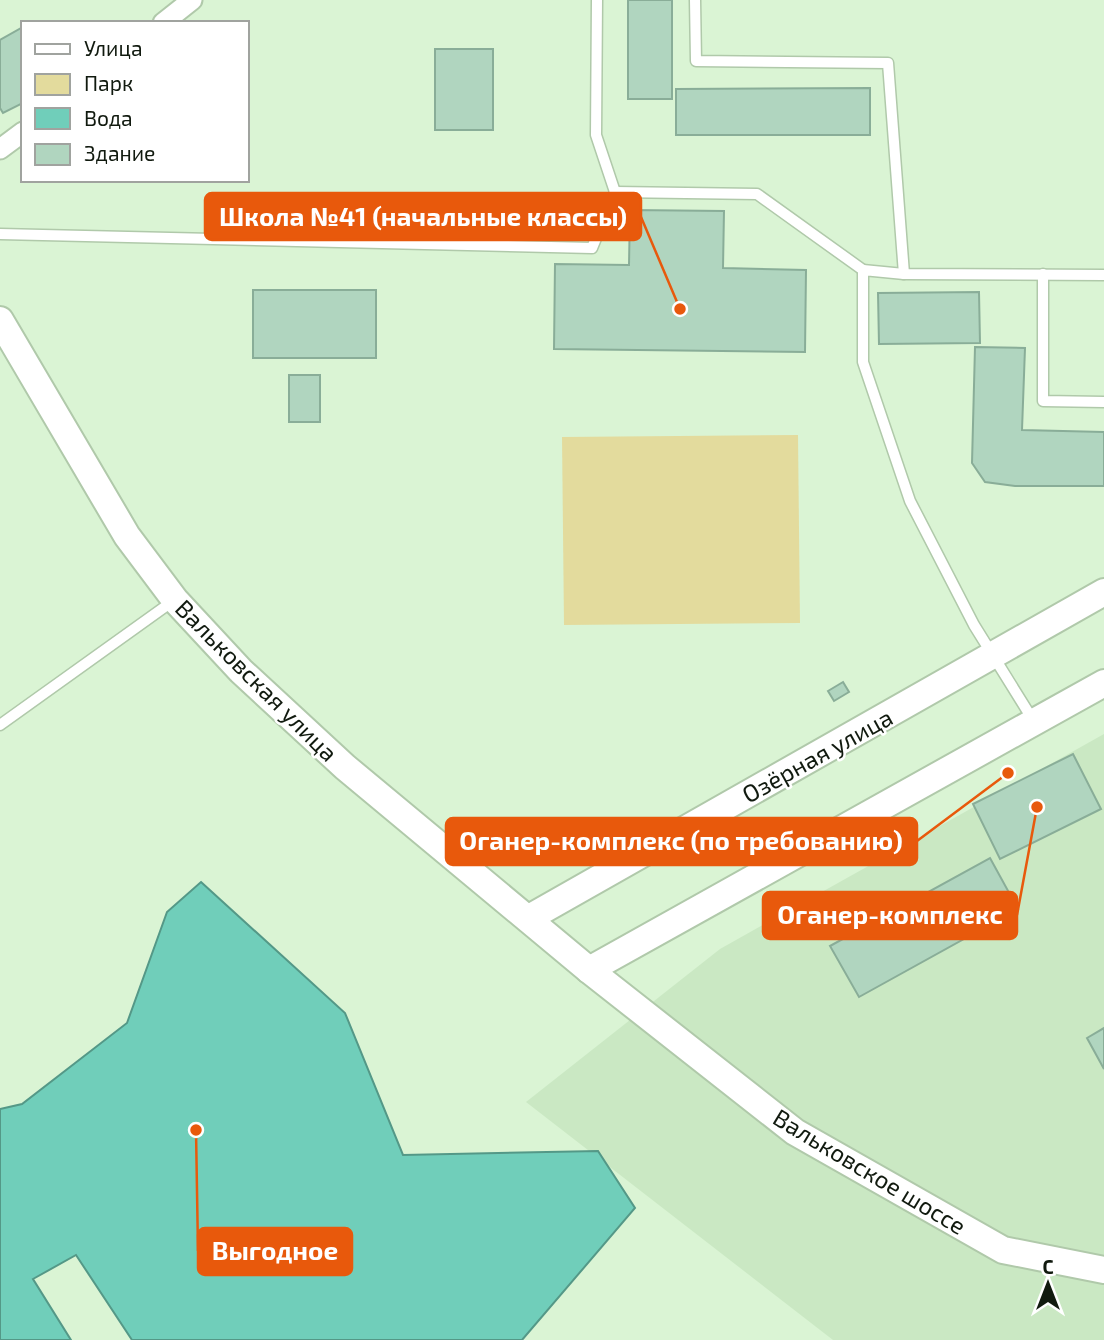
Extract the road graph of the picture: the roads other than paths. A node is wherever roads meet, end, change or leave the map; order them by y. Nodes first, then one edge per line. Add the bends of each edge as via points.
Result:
1 (192, 0) edge
2 (597, 0) edge
3 (695, 0) edge
4 (166, 21) edge
5 (21, 133) edge
6 (0, 149) edge
7 (615, 192) junction
8 (0, 234) edge
9 (863, 270) junction
10 (904, 274) junction
11 (1043, 274) junction
12 (1104, 275) edge
13 (0, 320) edge
14 (1104, 402) edge
15 (1104, 592) edge
16 (175, 600) junction
17 (994, 656) junction
18 (1104, 683) edge
19 (1035, 723) junction
20 (0, 725) edge
21 (529, 918) junction
22 (589, 970) junction
23 (1104, 1270) edge

1 - 4 street
2 - 7 lane via 596,135
3 - 10 lane via 696,61 888,63
5 - 6 street
7 - 8 lane via 592,248
7 - 9 lane via 757,194
9 - 10 lane
9 - 17 lane via 863,362 871,388 910,501
10 - 11 lane
11 - 12 lane
11 - 14 lane via 1043,401
13 - 16 main road, Вальковская улица via 127,536
15 - 17 main road, Озёрная улица
16 - 20 lane
16 - 21 main road, Вальковская улица via 241,671 345,768
17 - 19 lane
17 - 21 main road, Озёрная улица
18 - 19 main road
19 - 22 main road
21 - 22 main road, Вальковское шоссе
22 - 23 main road, Вальковское шоссе via 794,1132 1003,1250

